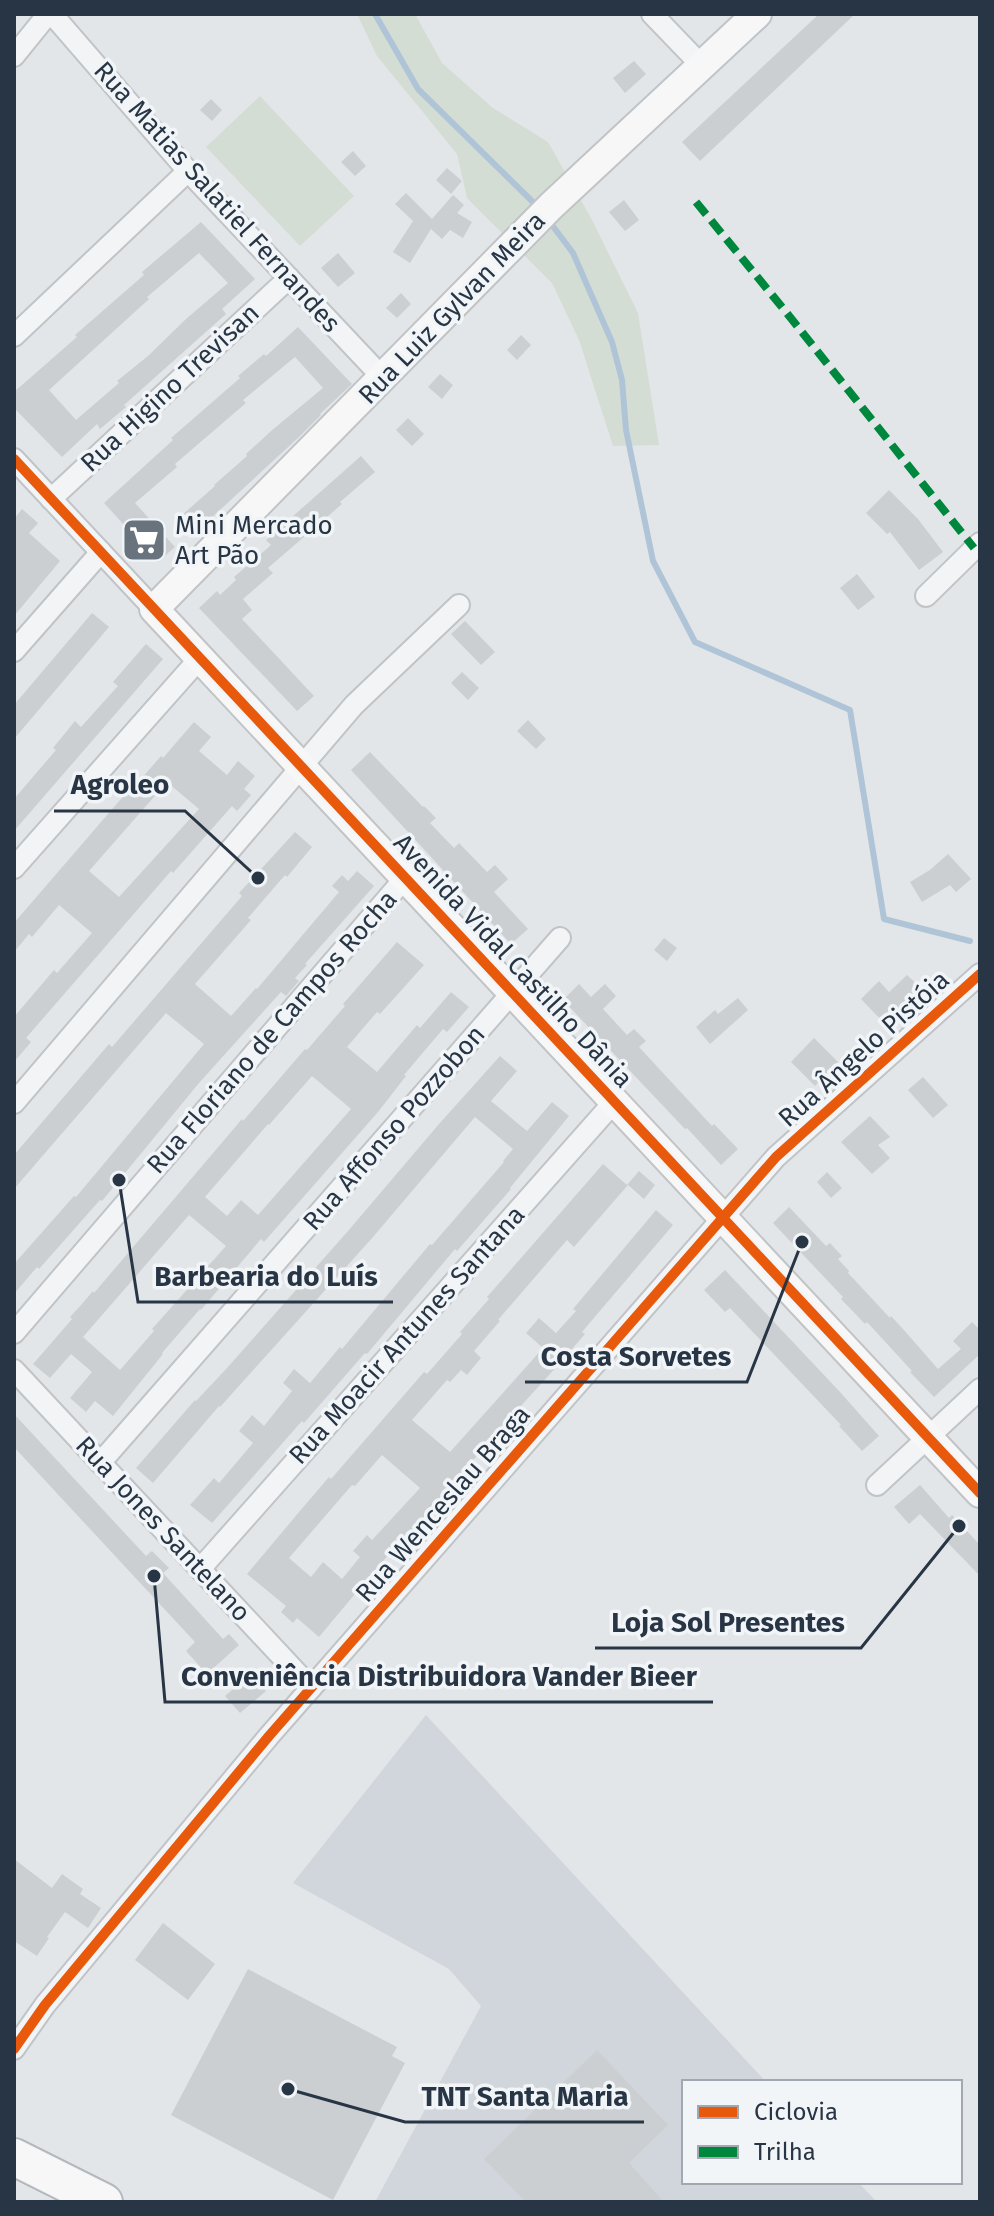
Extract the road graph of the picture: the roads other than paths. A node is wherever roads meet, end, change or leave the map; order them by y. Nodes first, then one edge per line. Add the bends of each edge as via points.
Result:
1 (50, 14) edge
2 (652, 14) edge
3 (757, 14) edge
4 (14, 56) edge
5 (702, 66) junction
6 (188, 171) junction
7 (289, 278) junction
8 (14, 336) edge
9 (383, 378) junction
10 (14, 459) edge
11 (51, 499) junction
12 (978, 549) edge
13 (101, 552) junction
14 (926, 596) dead end
15 (459, 605) dead end
16 (154, 609) junction
17 (14, 651) edge
18 (200, 658) junction
19 (301, 767) junction
20 (14, 868) edge
21 (405, 878) junction
22 (560, 938) dead end
23 (980, 974) edge
24 (512, 992) junction
25 (614, 1102) junction
26 (14, 1103) edge
27 (776, 1157) joint
28 (723, 1218) junction
29 (14, 1333) edge
30 (14, 1370) edge
31 (980, 1389) edge
32 (928, 1437) junction
33 (100, 1463) junction
34 (877, 1485) dead end
35 (980, 1493) edge
36 (200, 1569) junction
37 (311, 1688) junction
38 (14, 2049) edge
39 (14, 2157) edge
40 (104, 2202) edge

1 - 4 street
1 - 6 street, Rua Matias Salatiel Fernandes
2 - 5 street
3 - 5 street, Rua Luiz Gylvan Meira
5 - 9 street, Rua Luiz Gylvan Meira via 551,206
6 - 7 street, Rua Matias Salatiel Fernandes
6 - 8 street
7 - 9 street, Rua Matias Salatiel Fernandes
7 - 11 street, Rua Higino Trevisan
9 - 16 street, Rua Luiz Gylvan Meira
10 - 11 street, Avenida Vidal Castilho Dânia
11 - 13 street, Avenida Vidal Castilho Dânia
12 - 14 street
13 - 16 street, Avenida Vidal Castilho Dânia
13 - 17 street
15 - 19 street via 354,705
16 - 18 street, Avenida Vidal Castilho Dânia
18 - 19 street, Avenida Vidal Castilho Dânia
18 - 20 street
19 - 21 street, Avenida Vidal Castilho Dânia
19 - 26 street
21 - 24 street, Avenida Vidal Castilho Dânia
21 - 29 street, Rua Floriano de Campos Rocha
22 - 24 street, Rua Affonso Pozzobon
23 - 27 street, Rua Ângelo Pistóia
24 - 25 street, Avenida Vidal Castilho Dânia
24 - 33 street, Rua Affonso Pozzobon
25 - 28 street, Avenida Vidal Castilho Dânia
25 - 36 street, Rua Moacir Antunes Santana
27 - 28 street, Rua Wenceslau Braga
28 - 32 street, Avenida Vidal Castilho Dânia
28 - 37 street, Rua Wenceslau Braga
30 - 33 street, Rua Jones Santelano
31 - 32 street
32 - 34 street
32 - 35 street, Avenida Vidal Castilho Dânia
33 - 36 street, Rua Jones Santelano
36 - 37 street, Rua Jones Santelano
37 - 38 street, Rua Wenceslau Braga via 45,2005
39 - 40 highway

